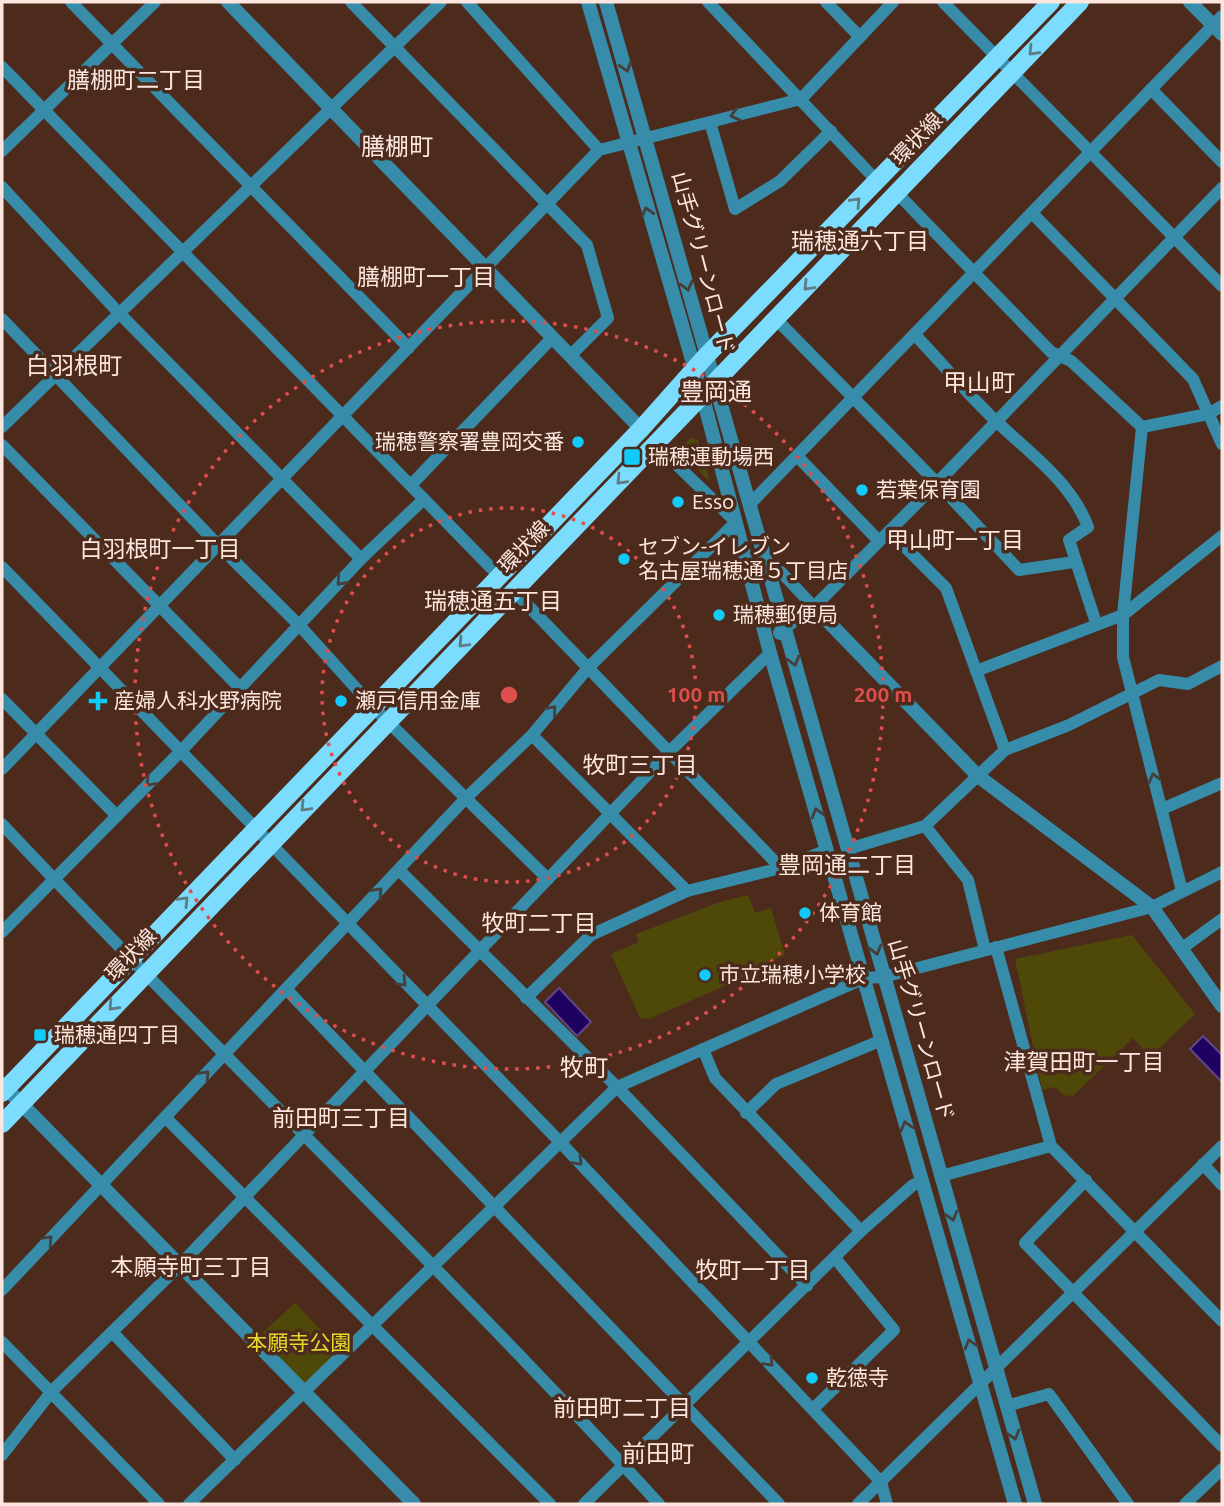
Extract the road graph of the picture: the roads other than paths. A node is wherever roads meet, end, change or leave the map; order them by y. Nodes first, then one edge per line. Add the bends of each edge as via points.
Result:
1 (71, 2) edge
2 (155, 2) edge
3 (228, 2) edge
4 (351, 2) edge
5 (441, 2) edge
6 (467, 2) edge
7 (588, 2) edge
8 (606, 2) edge
9 (708, 2) edge
10 (826, 2) edge
11 (893, 2) edge
12 (943, 2) edge
13 (1051, 2) edge
14 (1080, 2) edge
15 (1191, 2) edge
16 (1219, 25) edge
17 (860, 37) junction
18 (112, 44) junction
19 (395, 45) junction
20 (998, 56) junction
21 (2, 67) edge
22 (1013, 72) junction
23 (1151, 89) junction
24 (801, 99) junction
25 (330, 109) junction
26 (43, 110) junction
27 (710, 122) junction
28 (831, 131) junction
29 (646, 136) junction
30 (627, 141) junction
31 (598, 150) junction
32 (1092, 150) junction
33 (2, 151) edge
34 (1222, 162) edge
35 (877, 181) junction
36 (251, 186) junction
37 (2, 187) edge
38 (1222, 188) edge
39 (897, 193) junction
40 (548, 203) junction
41 (1032, 213) junction
42 (1175, 236) junction
43 (183, 250) junction
44 (485, 269) junction
45 (974, 272) junction
46 (1222, 286) edge
47 (1115, 299) junction
48 (118, 312) junction
49 (2, 319) edge
50 (776, 319) junction
51 (915, 335) junction
52 (552, 338) junction
53 (409, 348) junction
54 (1061, 355) junction
55 (570, 356) junction
56 (706, 356) junction
57 (694, 372) junction
58 (56, 374) junction
59 (716, 383) junction
60 (702, 394) junction
61 (853, 398) junction
62 (1222, 406) edge
63 (1208, 414) junction
64 (343, 415) junction
65 (996, 421) junction
66 (2, 427) edge
67 (1142, 427) junction
68 (641, 429) junction
69 (655, 444) junction
70 (1222, 444) edge
71 (2, 445) edge
72 (797, 456) junction
73 (282, 478) junction
74 (937, 482) junction
75 (411, 485) junction
76 (424, 499) junction
77 (750, 504) junction
78 (736, 522) junction
79 (890, 532) junction
80 (879, 541) junction
81 (1221, 541) edge
82 (217, 544) junction
83 (360, 559) junction
84 (1074, 562) junction
85 (2, 567) edge
86 (767, 567) junction
87 (499, 576) junction
88 (514, 591) junction
89 (159, 606) junction
90 (814, 607) junction
91 (1123, 615) junction
92 (1102, 621) junction
93 (300, 626) junction
94 (784, 626) junction
95 (770, 653) junction
96 (1123, 657) junction
97 (1222, 666) edge
98 (100, 668) junction
99 (588, 668) junction
100 (976, 671) junction
101 (239, 687) junction
102 (1131, 694) junction
103 (2, 699) edge
104 (372, 706) junction
105 (387, 720) junction
106 (35, 733) junction
107 (531, 735) junction
108 (1005, 750) junction
109 (181, 751) junction
110 (670, 751) junction
111 (2, 769) edge
112 (978, 776) junction
113 (1222, 783) edge
114 (465, 799) junction
115 (1162, 809) junction
116 (609, 815) junction
117 (117, 816) junction
118 (2, 824) edge
119 (925, 826) junction
120 (256, 827) junction
121 (271, 843) junction
122 (848, 849) junction
123 (827, 850) junction
124 (781, 868) junction
125 (399, 870) junction
126 (1222, 872) edge
127 (548, 879) junction
128 (54, 880) junction
129 (687, 891) junction
130 (1182, 891) junction
131 (1152, 907) junction
132 (1222, 919) edge
133 (346, 925) junction
134 (2, 932) edge
135 (990, 948) junction
136 (1181, 949) junction
137 (479, 952) junction
138 (129, 958) junction
139 (144, 974) junction
140 (883, 977) junction
141 (865, 978) junction
142 (286, 989) junction
143 (526, 998) junction
144 (1222, 1006) edge
145 (427, 1007) junction
146 (881, 1040) junction
147 (702, 1049) junction
148 (224, 1055) junction
149 (365, 1072) junction
150 (617, 1087) junction
151 (3, 1089) edge
152 (22, 1103) junction
153 (747, 1113) junction
154 (165, 1117) junction
155 (2, 1124) edge
156 (304, 1136) junction
157 (560, 1142) junction
158 (1051, 1146) junction
159 (1222, 1146) edge
160 (1203, 1164) junction
161 (941, 1176) junction
162 (1086, 1180) junction
163 (923, 1181) junction
164 (101, 1183) junction
165 (1222, 1185) edge
166 (245, 1197) junction
167 (494, 1206) junction
168 (1136, 1230) junction
169 (861, 1231) junction
170 (835, 1258) junction
171 (179, 1266) junction
172 (433, 1266) junction
173 (807, 1286) junction
174 (2, 1290) edge
175 (1073, 1292) junction
176 (1222, 1321) edge
177 (372, 1325) junction
178 (112, 1332) junction
179 (2, 1342) edge
180 (750, 1342) junction
181 (994, 1367) junction
182 (981, 1381) junction
183 (52, 1391) junction
184 (303, 1393) junction
185 (685, 1406) junction
186 (1006, 1406) junction
187 (813, 1409) junction
188 (1222, 1446) edge
189 (2, 1455) edge
190 (235, 1460) junction
191 (624, 1466) junction
192 (1222, 1469) edge
193 (881, 1482) junction
194 (159, 1504) edge
195 (189, 1504) edge
196 (414, 1504) edge
197 (550, 1504) edge
198 (584, 1504) edge
199 (659, 1504) edge
200 (779, 1504) edge
201 (858, 1504) edge
202 (887, 1504) edge
203 (1015, 1504) edge
204 (1035, 1504) edge
205 (1128, 1504) edge
206 (1185, 1504) edge

1 - 18 street
2 - 18 street
3 - 25 street
4 - 19 street
5 - 19 street
6 - 31 street
7 - 30 street, 山手グリーンロード
8 -> 29 street, 山手グリーンロード
9 - 24 street
10 - 17 street
11 - 17 street
12 - 20 street
13 - 20 main road, 環状線
14 -> 22 main road, 環状線
15 - 16 street
16 - 23 street
17 - 24 street
18 - 26 street
18 - 36 street
19 - 25 street
19 - 40 street
20 - 22 street
20 - 35 main road, 環状線
21 - 26 street
22 - 32 street
22 - 39 main road, 環状線
23 - 32 street
23 - 34 street
24 -> 27 street
24 - 28 street
25 - 36 street
25 - 44 street
26 - 33 street
26 - 43 street
27 - 28 street via 735,209 780,181
27 - 29 street
28 - 35 street
29 - 30 street
29 -> 56 street, 山手グリーンロード
30 - 31 street
57 -> 30 street, 山手グリーンロード
31 - 40 street
32 - 41 street
32 - 42 street
56 -> 35 main road, 環状線
36 - 43 street
36 - 53 street
37 - 48 street
38 - 42 street
39 - 45 street
39 -> 50 main road, 環状線
40 - 44 street
40 - 55 street via 587,245 608,318
41 - 45 street
41 - 47 street
42 - 46 street
42 - 47 street
43 - 48 street
43 - 64 street
44 - 52 street
44 - 53 street
45 - 51 street
45 - 54 street via 1051,352
47 - 54 street
47 - 63 street via 1193,379
48 - 58 street
48 - 73 street
49 - 58 street
50 - 59 main road, 環状線
50 - 61 street
51 - 61 street
51 - 65 street
52 - 55 street
52 - 75 street
53 - 64 street
54 - 65 street
54 - 67 street
55 - 68 street
56 - 57 main road, 環状線
56 - 59 street, 山手グリーンロード
57 - 60 street, 山手グリーンロード
57 - 68 main road, 環状線
58 - 66 street
58 - 82 street
59 - 60 main road, 環状線
59 - 77 street, 山手グリーンロード
60 - 69 main road, 環状線
60 - 78 street, 山手グリーンロード
61 - 72 street
61 - 74 street
62 - 63 street
63 - 67 street
63 - 70 street
64 - 73 street
64 - 75 street
65 - 74 street
65 - 84 street via 1048,468 1081,507 1088,527 1069,540
67 - 91 street
68 - 87 main road, 環状線
69 - 78 street
69 -> 88 main road, 環状線
71 - 89 street
72 - 77 street
72 - 80 street
73 - 82 street
73 - 83 street
74 - 79 street
74 - 84 street via 1020,570
75 - 76 street
76 - 83 street
76 - 87 street
77 - 86 street, 山手グリーンロード
78 - 95 street, 山手グリーンロード
78 - 99 street
79 - 80 street
79 - 100 street via 946,588
80 - 90 street
81 - 91 street
82 - 89 street
82 - 93 street
83 -> 93 street
84 - 92 street
85 - 98 street
86 - 90 street via 780,571
86 - 94 street, 山手グリーンロード
87 - 104 main road, 環状線
88 - 99 street
88 -> 105 main road, 環状線
89 - 98 street
89 - 101 street
90 - 94 street
90 - 112 street
91 - 92 street
91 - 96 street
92 - 96 street
92 - 100 street
93 - 101 street
93 - 104 street
94 - 95 street
94 -> 122 street, 山手グリーンロード
95 - 110 street
123 -> 95 street, 山手グリーンロード
96 - 102 street
97 - 102 street via 1188,684 1159,680
98 - 106 street
98 - 109 street
107 -> 99 street
99 - 110 street
100 - 108 street
101 - 109 street
102 - 108 street
115 -> 102 street
103 - 106 street
104 - 105 street
104 - 120 main road, 環状線
105 - 114 street
105 -> 121 main road, 環状線
106 - 111 street
106 - 117 street
107 - 114 street
107 - 116 street
108 - 112 street
109 -> 117 street
109 - 120 street
110 - 116 street
110 - 124 street
112 - 119 street
112 - 131 street
113 - 115 street
114 - 125 street
114 - 127 street
115 - 130 street
116 - 127 street
116 - 129 street
117 - 128 street
118 - 128 street
119 - 122 street
119 - 135 street via 968,880
120 - 121 street
138 -> 120 main road, 環状線
121 - 133 street
121 - 139 main road, 環状線
122 -> 140 street, 山手グリーンロード
123 - 124 street
123 - 141 street, 山手グリーンロード
124 - 129 street
133 -> 125 street
125 - 137 street
126 - 130 street
127 - 137 street
128 - 134 street
128 - 138 street
129 - 143 street via 591,934
130 - 131 street
131 - 135 street
131 - 136 street
132 - 136 street
133 - 142 street
133 -> 145 street
135 - 140 street
135 - 158 street
136 - 144 street
137 - 143 street
137 - 145 street
138 - 139 street
138 - 151 main road, 環状線
139 - 148 street
139 -> 152 main road, 環状線
140 - 141 street
140 - 161 street, 山手グリーンロード
141 - 146 street, 山手グリーンロード
141 - 147 street
142 - 148 street
142 - 149 street
143 - 150 street
145 - 149 street
145 - 157 street
146 - 153 street via 776,1084
163 -> 146 street, 山手グリーンロード
147 - 150 street
147 - 153 street via 715,1078
154 -> 148 street
148 - 156 street
149 - 156 street
149 - 167 street
150 - 157 street
150 - 173 street
151 - 152 street
152 - 155 main road, 環状線
152 - 164 street
153 - 169 street
154 - 164 street
154 - 166 street
156 - 166 street
156 - 172 street
157 - 167 street
157 -> 180 street
158 - 161 street
158 - 162 street
159 - 160 street
160 - 165 street
160 - 168 street
161 -> 181 street, 山手グリーンロード
162 - 168 street
162 - 175 street via 1025,1243
163 - 169 street via 912,1185
182 -> 163 street, 山手グリーンロード
164 - 171 street
174 -> 164 street
166 - 171 street
166 - 177 street
167 - 172 street
167 - 185 street
168 - 175 street
168 - 176 street
169 - 170 street
170 - 173 street
170 - 187 street via 894,1330
171 - 178 street
171 - 184 street
172 - 177 street
172 - 191 street
173 - 180 street
175 - 181 street
175 - 188 street
177 - 184 street
177 - 197 street
178 - 183 street
178 - 190 street
179 - 183 street
180 - 185 street
180 -> 187 street
181 - 182 street
181 - 186 street, 山手グリーンロード
182 - 193 street
182 - 203 street, 山手グリーンロード
183 - 189 street
183 - 194 street
184 - 190 street
184 - 196 street
185 - 191 street
185 - 200 street
186 -> 204 street, 山手グリーンロード
186 - 205 street via 1049,1394
187 - 193 street
190 - 195 street
191 - 198 street
191 - 199 street
192 - 206 street
193 - 201 street
193 - 202 street

